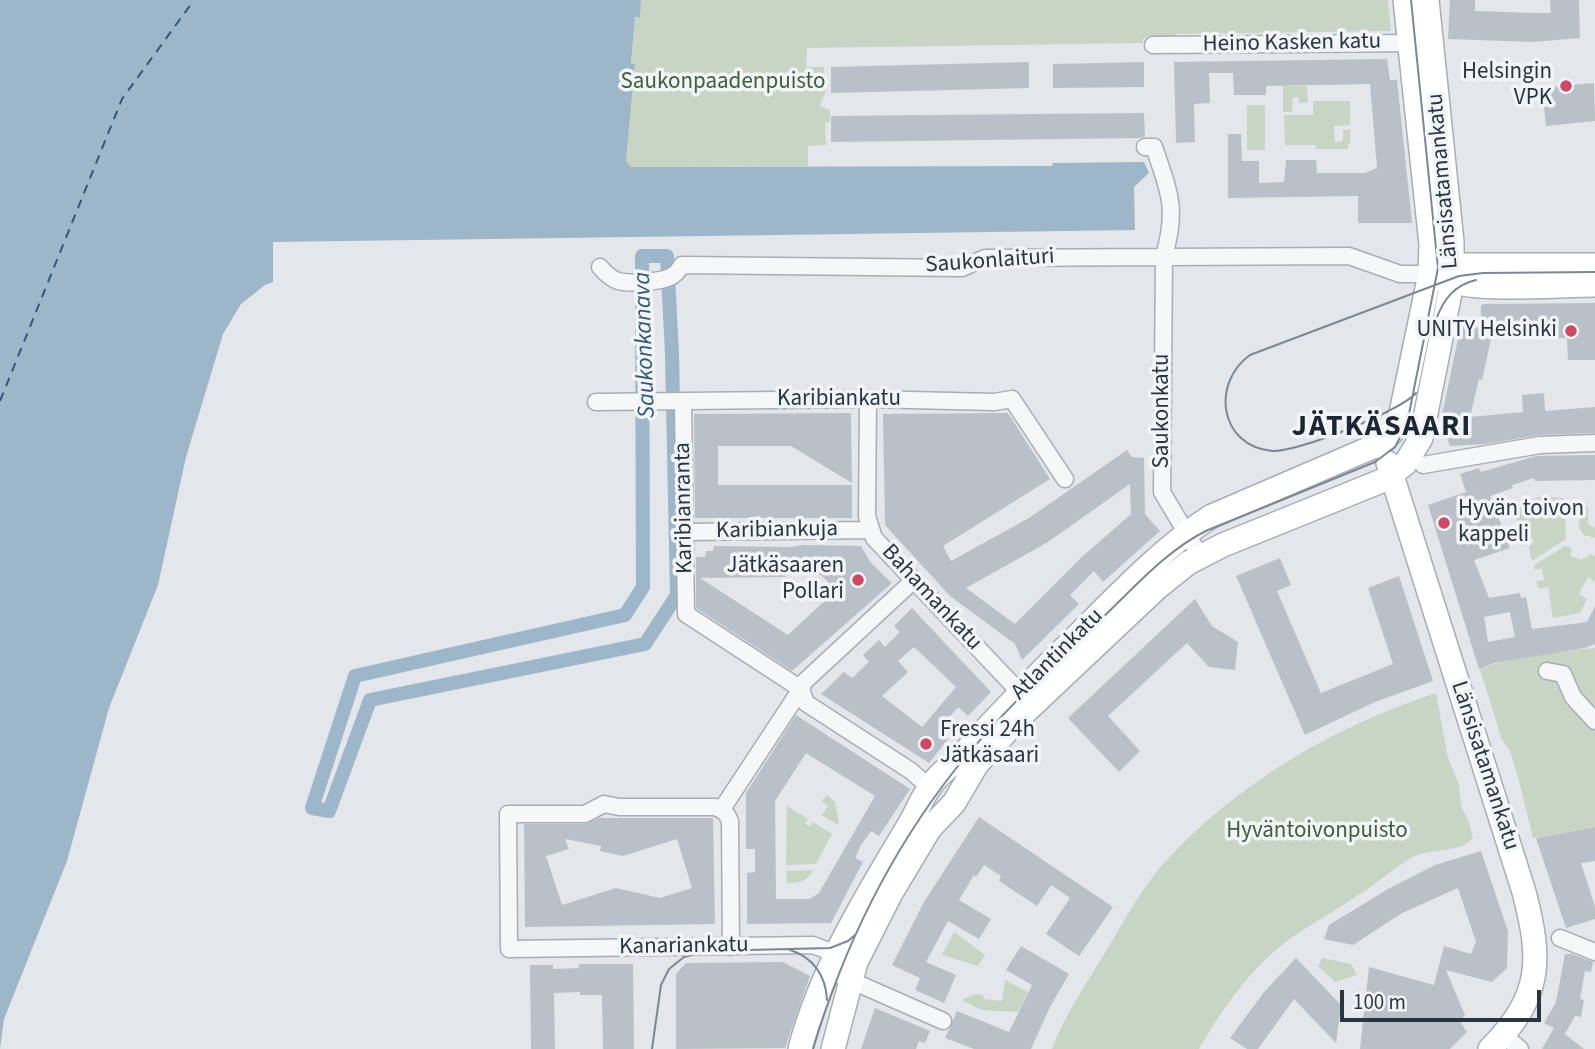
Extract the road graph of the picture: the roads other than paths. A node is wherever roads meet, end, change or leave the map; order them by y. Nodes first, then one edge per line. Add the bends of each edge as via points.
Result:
1 (1405, 0) edge
2 (1427, 0) edge
3 (1420, 43) junction
4 (1153, 45) dead end
5 (1151, 143) dead end
6 (1164, 256) junction
7 (1595, 265) edge
8 (600, 267) dead end
9 (1430, 274) junction
10 (1453, 274) junction
11 (1595, 285) edge
12 (867, 398) junction
13 (596, 402) dead end
14 (682, 402) junction
15 (1382, 443) junction
16 (1595, 443) edge
17 (1423, 465) dead end
18 (1392, 475) junction
19 (1065, 479) dead end
20 (870, 530) junction
21 (685, 532) junction
22 (1186, 533) junction
23 (1200, 556) junction
24 (914, 580) junction
25 (1547, 671) dead end
26 (802, 686) junction
27 (1026, 700) junction
28 (1595, 721) edge
29 (920, 779) dead end
30 (722, 809) junction
31 (1560, 938) dead end
32 (732, 947) junction
33 (1595, 952) edge
34 (843, 967) junction
35 (943, 1021) dead end
36 (1504, 1044) edge
37 (800, 1049) edge
38 (833, 1049) edge

1 - 3 street, Länsisatamankatu
2 - 3 street, Länsisatamankatu
3 - 4 street, Heino Kasken katu
3 - 9 street, Länsisatamankatu
3 - 10 street, Länsisatamankatu
5 - 6 street, Saukonkatu via 1172,200
6 - 8 street, Saukonlaituri via 985,258 962,268 682,265 669,278 630,282 619,281
6 - 9 street, Saukonlaituri via 1349,256 1400,274
6 - 22 street, Saukonkatu via 1162,492
7 - 10 street
9 - 10 street
9 - 15 street, Länsisatamankatu via 1401,413
10 - 11 street via 1483,286
10 - 18 street, Länsisatamankatu via 1422,438
12 - 14 street, Karibiankatu
12 - 19 street, Karibiankatu via 1012,399
12 - 20 street, Bahamankatu
13 - 14 street, Karibiankatu
14 - 21 street, Karibianranta
15 - 18 street, Länsisatamankatu
15 - 22 street, Atlantinkatu via 1212,516
16 - 17 street via 1540,444
18 - 23 street, Atlantinkatu
18 - 36 street, Länsisatamankatu via 1535,935 1529,991
20 - 21 street, Karibiankuja
20 - 24 street, Bahamankatu
21 - 26 street, Karibianranta via 686,614
22 - 23 street, Saukonkatu
22 - 27 street, Atlantinkatu via 1098,615
23 - 27 street, Atlantinkatu via 1157,587
24 - 26 street
24 - 27 street, Bahamankatu
25 - 28 street via 1563,674 1573,697
26 - 29 street via 806,703
26 - 30 street
27 - 34 street, Atlantinkatu via 936,779 924,795
30 - 32 street via 730,821
30 - 32 street, Kanariankatu via 604,804 585,814 509,814 509,949
31 - 33 street
32 - 34 street, Kanariankatu via 813,945
34 - 35 street, Kanariankatu
34 - 37 street, Atlantinkatu via 815,1005
34 - 38 street, Atlantinkatu

